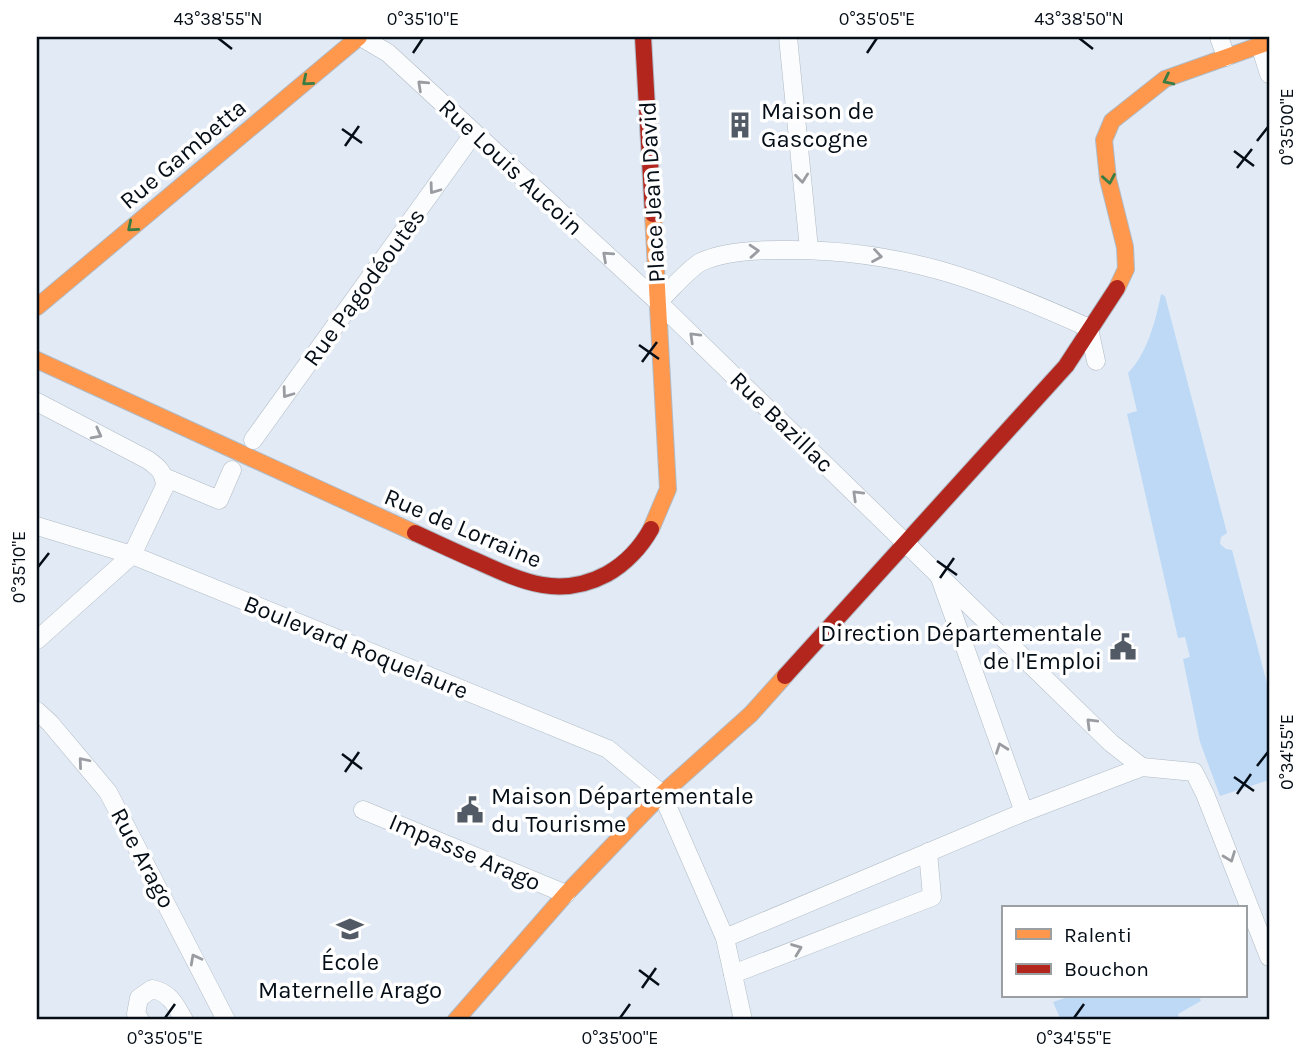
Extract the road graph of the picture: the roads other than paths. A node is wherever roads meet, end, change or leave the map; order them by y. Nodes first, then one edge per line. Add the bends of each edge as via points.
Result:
1 (360, 37) edge
2 (643, 37) edge
3 (788, 37) edge
4 (1219, 37) edge
5 (1264, 44) edge
6 (1226, 57) junction
7 (1269, 74) edge
8 (474, 133) junction
9 (809, 249) junction
10 (658, 302) junction
11 (37, 307) edge
12 (1089, 328) junction
13 (37, 360) edge
14 (1096, 361) dead end
15 (37, 402) edge
16 (253, 440) dead end
17 (232, 470) dead end
18 (164, 477) junction
19 (37, 526) edge
20 (906, 543) junction
21 (132, 555) junction
22 (939, 573) junction
23 (37, 640) edge
24 (37, 711) edge
25 (1142, 767) junction
26 (662, 793) junction
27 (363, 810) dead end
28 (1024, 812) junction
29 (928, 852) junction
30 (566, 894) junction
31 (725, 938) junction
32 (1269, 957) edge
33 (735, 982) junction
34 (140, 1020) edge
35 (184, 1020) edge
36 (226, 1020) edge
37 (456, 1020) edge
38 (743, 1020) edge

8 -> 1 street, Rue Louis Aucoin via 388,53
1 -> 11 street, Rue Gambetta
2 - 10 street, Place Jean David
3 -> 9 street
4 - 6 street
5 - 6 street
5 - 7 street
6 -> 12 street via 1165,79 1109,125 1104,140 1108,179 1126,269
10 -> 8 street, Rue Louis Aucoin
8 -> 16 street, Rue Pagodéoutès
10 -> 9 street, Place Jean David via 701,262 748,250
9 -> 12 street, Place Jean David via 916,262 1012,293
10 - 13 street, Rue de Lorraine via 668,489 663,508 642,546 626,563 589,582 556,587 538,587 491,569
20 -> 10 street, Rue Bazillac
12 - 14 street
12 - 20 street via 1066,366
15 -> 18 street via 148,460
17 - 18 street via 219,500
18 - 21 street via 165,486
19 - 21 street, Boulevard Roquelaure
20 - 22 street, Rue Bazillac
20 - 26 street via 751,714
21 - 23 street
21 - 26 street, Boulevard Roquelaure via 608,749
25 -> 22 street, Rue Bazillac via 1111,743
28 -> 22 street
36 -> 24 street, Rue Arago via 108,792
25 - 28 street
25 -> 32 street via 1194,772
26 - 30 street
26 - 31 street
27 - 30 street, Impasse Arago
28 - 29 street
29 - 31 street
33 -> 29 street via 932,897
30 - 37 street
31 - 33 street
33 - 38 street
34 - 35 street via 136,1014 139,998 152,989 173,1001

